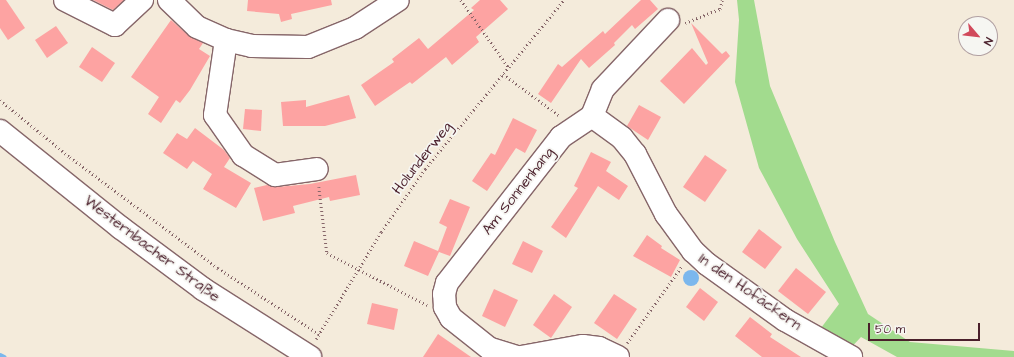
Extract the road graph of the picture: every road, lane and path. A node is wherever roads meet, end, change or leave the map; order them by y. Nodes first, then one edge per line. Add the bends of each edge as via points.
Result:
1 (65, 0) edge
2 (142, 0) edge
3 (169, 0) edge
4 (398, 0) edge
5 (461, 0) edge
6 (564, 0) edge
7 (722, 0) edge
8 (668, 20) joint
9 (226, 40) junction
10 (509, 68) junction
11 (504, 74) junction
12 (0, 100) edge
13 (584, 122) junction
14 (0, 131) edge
15 (317, 169) joint
16 (693, 251) junction
17 (357, 270) junction
18 (445, 307) junction
19 (308, 356) edge
20 (517, 357) edge
21 (521, 357) edge
22 (618, 357) edge
23 (851, 357) edge

1 - 2 street via 115,25
3 - 9 street via 197,27
4 - 9 street via 355,28 308,47 252,46
5 - 10 path
6 - 10 path, Holunderweg
7 - 8 path via 720,9 680,26
8 - 13 street via 603,89
9 - 15 street via 215,115 243,155 275,175
10 - 11 path, Holunderweg
11 - 13 path
11 - 17 path, Holunderweg via 425,169
12 - 17 path, Holunderweg via 70,157 218,268 319,334
13 - 16 street, In den Hofäckern via 622,138 635,154 666,214
13 - 18 street, Am Sonnenhang via 561,137 447,283 444,294
14 - 19 street, Westernbacher Straße via 121,228 197,284
15 - 17 path via 327,253
16 - 22 path
16 - 23 street, In den Hofäckern via 785,320
17 - 18 path via 422,304
18 - 20 street via 452,318 490,349
21 - 22 street via 583,346 599,348

